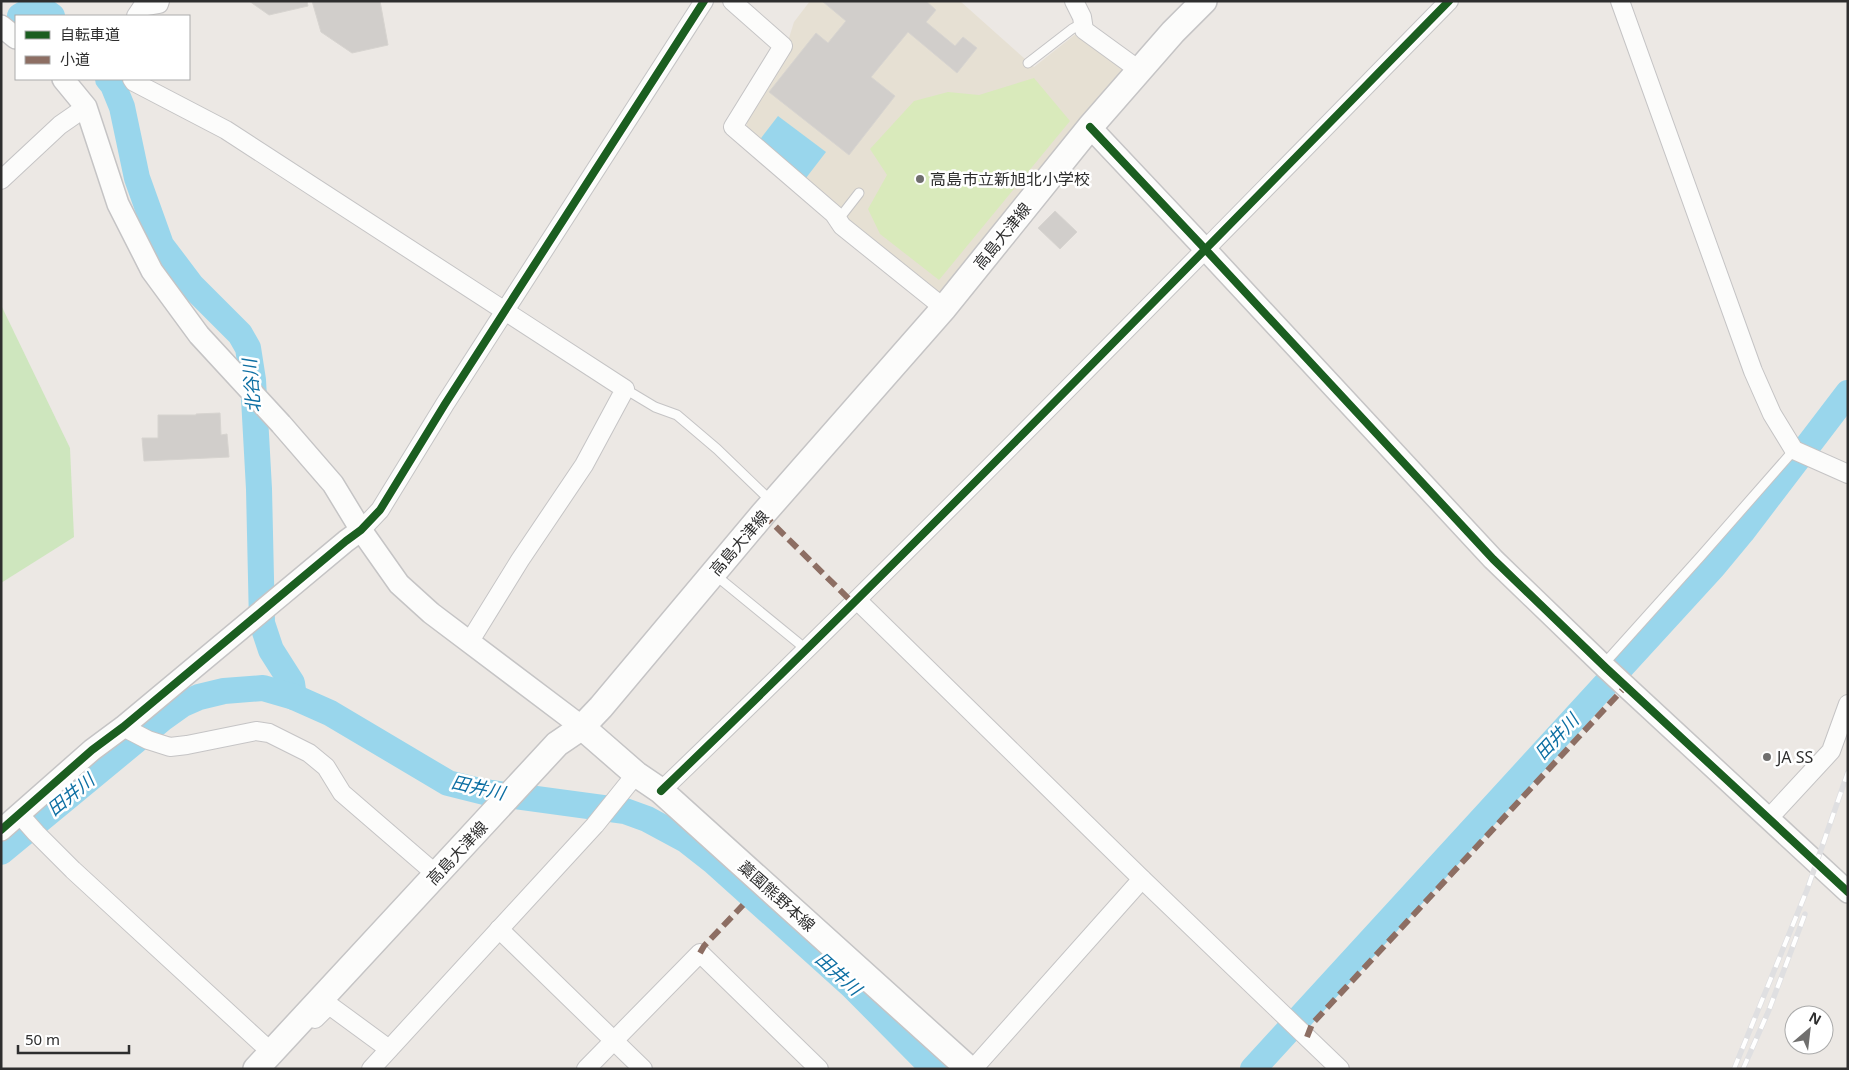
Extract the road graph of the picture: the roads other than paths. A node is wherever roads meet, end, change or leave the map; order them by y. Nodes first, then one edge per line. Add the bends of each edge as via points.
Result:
1 (160, 1) edge
2 (704, 1) edge
3 (732, 1) edge
4 (1074, 1) edge
5 (1204, 1) edge
6 (1449, 1) edge
7 (1620, 1) edge
8 (137, 15) edge
9 (1083, 23) junction
10 (1, 26) edge
11 (15, 37) edge
12 (1028, 63) dead end
13 (1139, 70) junction
14 (64, 80) edge
15 (133, 80) edge
16 (86, 107) junction
17 (1090, 127) junction
18 (1, 180) edge
19 (859, 193) dead end
20 (838, 220) junction
21 (1206, 250) junction
22 (944, 308) junction
23 (505, 312) junction
24 (625, 389) junction
25 (1795, 450) junction
26 (1848, 474) edge
27 (773, 503) junction
28 (361, 530) junction
29 (713, 573) junction
30 (858, 600) junction
31 (470, 641) junction
32 (807, 650) junction
33 (1610, 671) junction
34 (1848, 704) edge
35 (582, 727) junction
36 (127, 730) junction
37 (636, 774) junction
38 (661, 791) junction
39 (1769, 818) junction
40 (26, 823) junction
41 (1, 830) edge
42 (437, 875) junction
43 (1142, 879) junction
44 (1848, 892) edge
45 (499, 929) junction
46 (614, 1040) junction
47 (389, 1049) junction
48 (270, 1053) edge
49 (1334, 1067) edge
50 (371, 1069) edge
51 (586, 1069) edge
52 (642, 1069) edge
53 (819, 1069) edge
54 (971, 1069) edge

1 - 8 street via 159,4 142,7
2 - 23 street
3 - 20 street via 783,46 733,127
4 - 9 street
5 - 13 main road, 高島大津線
6 - 21 street
7 - 25 street via 1753,371 1772,414
9 - 12 lane
9 - 13 street via 1084,30
10 - 11 street
13 - 17 main road, 高島大津線
14 - 16 street
15 - 23 street via 226,130
16 - 18 street via 60,125
16 - 28 street via 118,204 152,271 199,336 334,484
17 - 21 street
17 - 22 main road, 高島大津線
19 - 20 lane
20 - 22 street
21 - 30 street
21 - 33 street via 1493,559
22 - 27 main road, 高島大津線
23 - 24 street
23 - 28 street via 380,510
24 - 27 lane via 655,407 677,414
24 - 31 street via 584,465
25 - 26 street
25 - 33 lane via 1702,556
27 - 29 main road, 高島大津線
28 - 31 street via 399,584 431,613
28 - 36 street
29 - 32 lane
29 - 35 main road, 高島大津線
30 - 32 street
30 - 43 street
31 - 35 street
32 - 38 street
33 - 39 street
34 - 39 street via 1831,751
35 - 37 main road, 藁園熊野本線
35 - 42 main road, 高島大津線 via 557,744
36 - 40 street via 92,750
36 - 42 street via 170,746 256,731 269,733 309,753 326,767 342,794
37 - 38 main road, 藁園熊野本線
37 - 45 street via 595,825
38 - 54 main road, 藁園熊野本線
39 - 44 street
40 - 41 street
40 - 48 street
42 - 48 main road, 高島大津線
43 - 49 street
43 - 54 street
45 - 46 street
45 - 47 street
46 - 51 street
46 - 52 street
46 - 53 street via 700,953
47 - 48 street via 328,1005 300,1033
47 - 50 street

